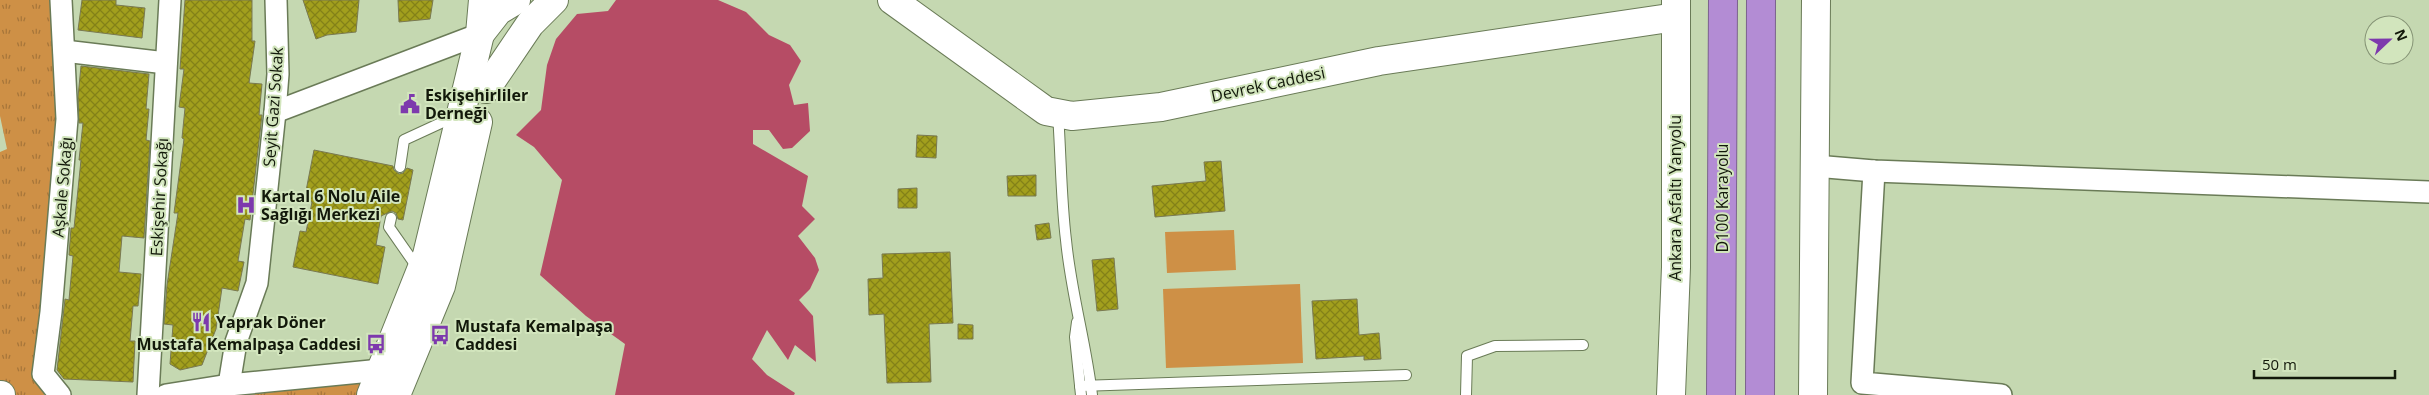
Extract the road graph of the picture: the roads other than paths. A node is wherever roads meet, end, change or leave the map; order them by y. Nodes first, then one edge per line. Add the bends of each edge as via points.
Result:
1 (61, 0) edge
2 (170, 0) edge
3 (276, 0) edge
4 (554, 0) edge
5 (892, 0) edge
6 (1723, 0) edge
7 (1761, 0) edge
8 (1816, 0) edge
9 (499, 3) edge
10 (1676, 9) edge
11 (480, 34) junction
12 (64, 51) junction
13 (166, 63) junction
14 (486, 88) junction
15 (275, 112) junction
16 (1058, 113) junction
17 (461, 114) junction
18 (1815, 166) junction
19 (400, 167) dead end
20 (1874, 171) junction
21 (2429, 192) edge
22 (391, 218) dead end
23 (420, 272) junction
24 (1078, 316) junction
25 (1583, 345) dead end
26 (381, 370) junction
27 (1406, 375) dead end
28 (229, 385) junction
29 (1863, 389) edge
30 (1092, 390) edge
31 (1080, 391) edge
32 (60, 395) edge
33 (148, 395) edge
34 (166, 395) edge
35 (371, 395) edge
36 (396, 395) edge
37 (1466, 395) edge
38 (1670, 395) edge
39 (1721, 395) edge
40 (1760, 395) edge
41 (1812, 395) edge
42 (2001, 395) edge

1 - 12 street, Aşkale Sokağı
2 - 13 street, Eskişehir Sokağı
3 - 15 street, Seyit Gazi Sokak via 278,74
4 - 14 street via 530,24
5 - 16 street, Devrek Caddesi via 1046,111
6 - 39 highway, D100 Karayolu
7 - 40 highway
8 - 18 street
9 - 11 street
9 - 14 street
10 - 16 street, Devrek Caddesi via 1379,61 1161,107 1072,116
10 - 38 street, Ankara Asfaltı Yanyolu via 1676,267
11 - 15 street
11 - 17 street
12 - 13 street
12 - 32 street, Aşkale Sokağı via 67,119 43,374
13 - 33 street, Eskişehir Sokağı
14 - 36 street via 441,286
15 - 28 street, Seyit Gazi Sokak via 257,284 236,342
16 - 24 lane via 1066,240
17 - 19 lane via 404,140
17 - 23 street via 427,255
18 - 20 street
18 - 41 street
20 - 21 street
20 - 29 street
22 - 23 lane via 389,227
23 - 26 street
24 - 30 lane
24 - 31 lane via 1075,337
25 - 37 lane via 1495,346 1467,356
26 - 28 street
26 - 35 street
27 - 30 lane
28 - 34 street
29 - 42 street
30 - 31 lane

